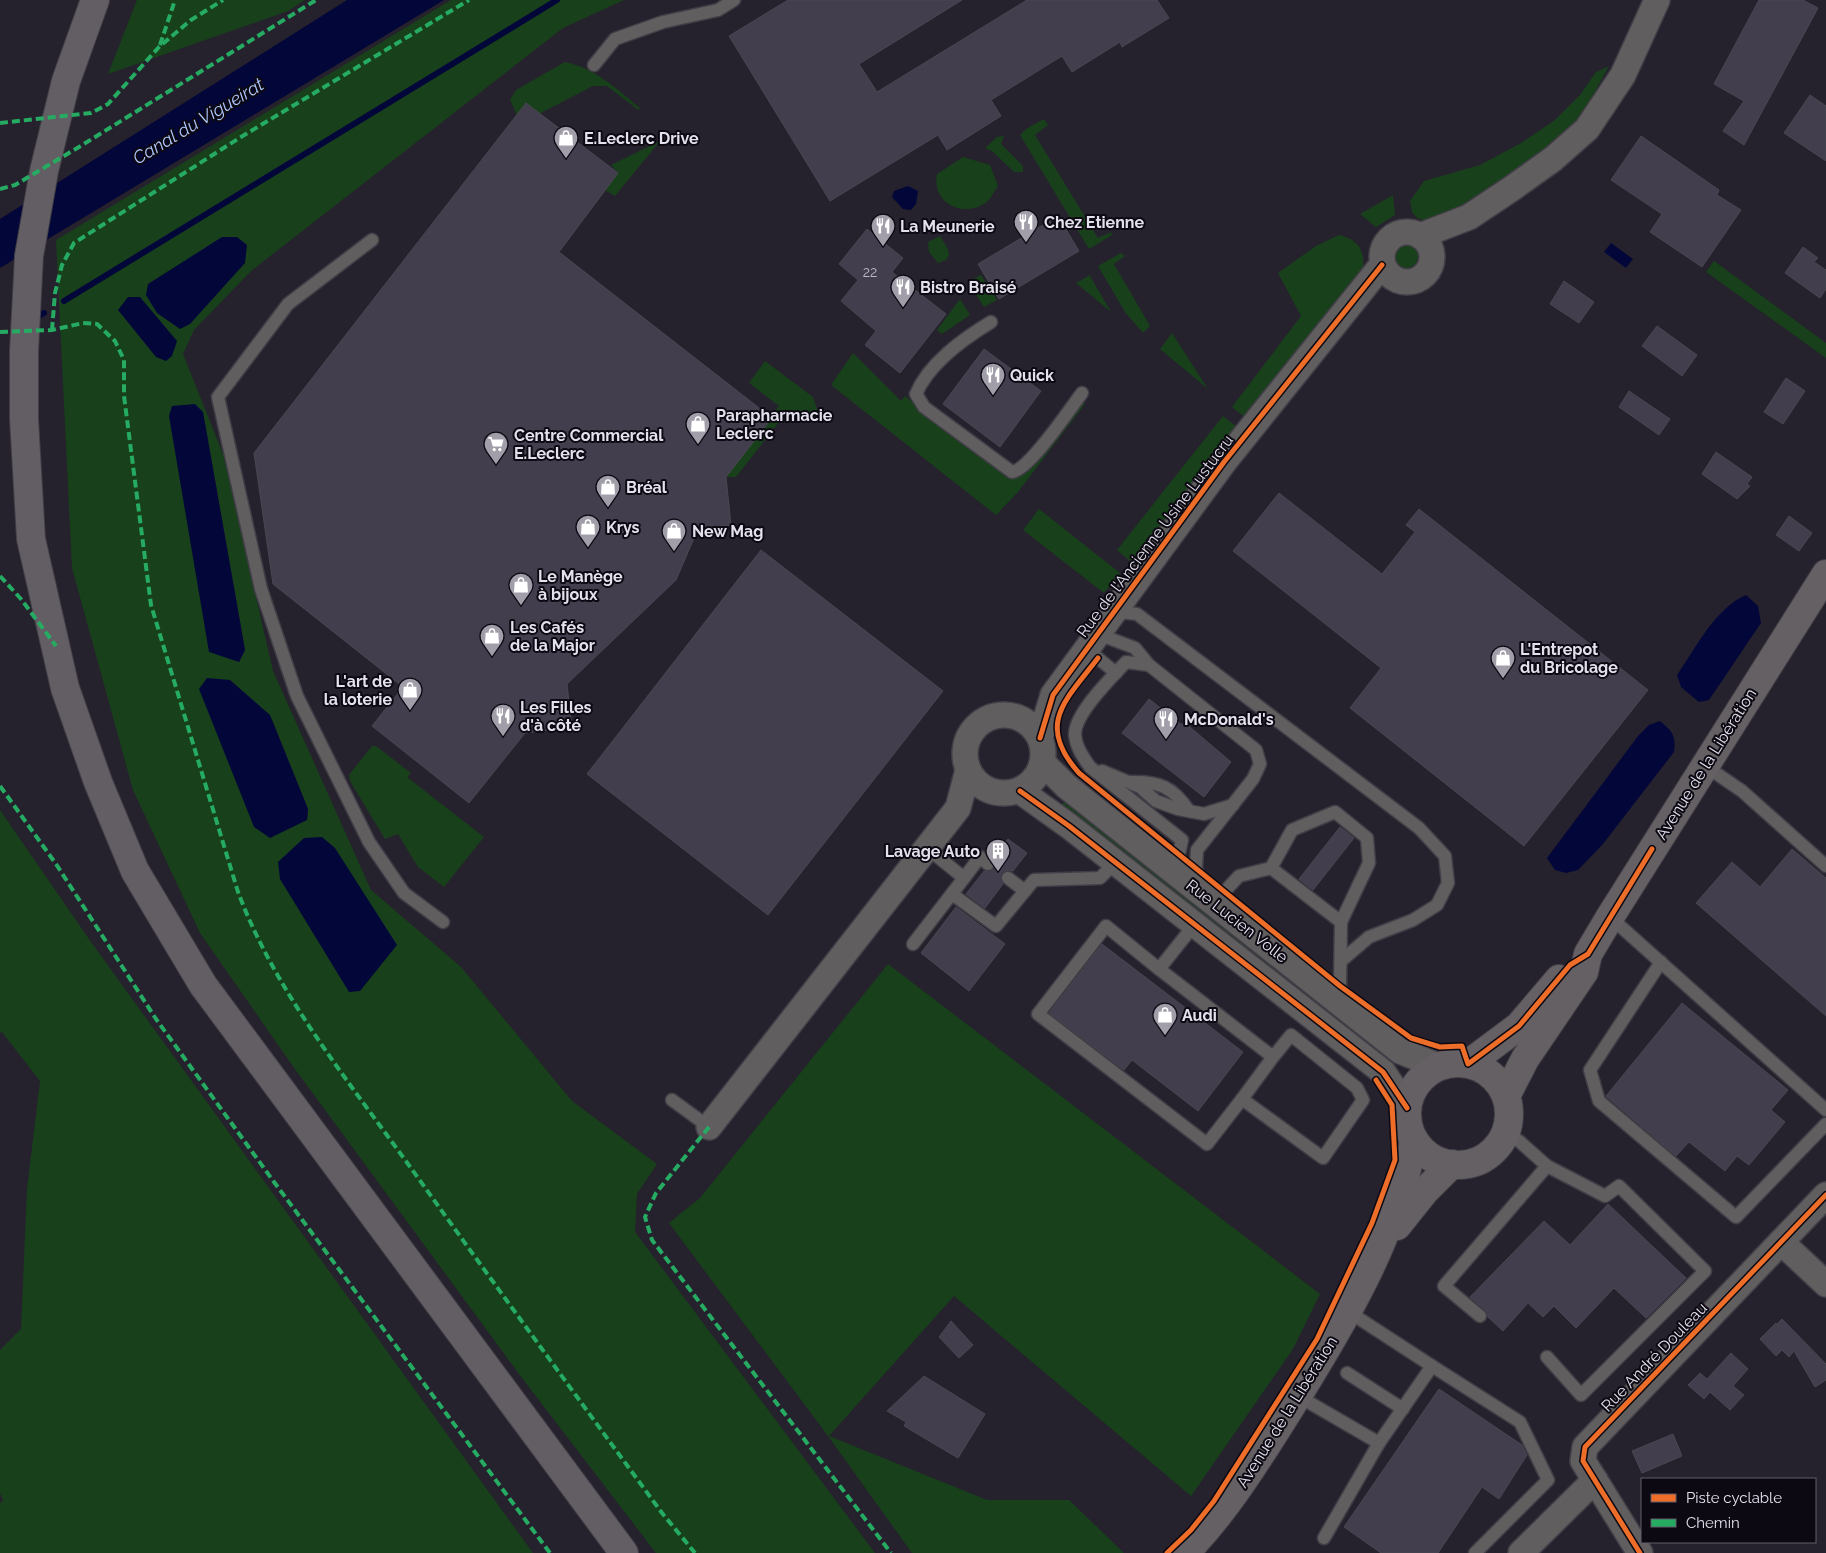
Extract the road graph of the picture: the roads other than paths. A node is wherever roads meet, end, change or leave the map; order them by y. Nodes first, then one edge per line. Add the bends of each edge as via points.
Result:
1 (95, 0) edge
2 (734, 0) edge
3 (1657, 0) edge
4 (594, 65) dead end
5 (1469, 217) junction
6 (1420, 236) junction
7 (372, 240) dead end
8 (1432, 259) junction
9 (1387, 271) junction
10 (991, 322) dead end
11 (1082, 393) dead end
12 (1826, 574) edge
13 (1097, 635) junction
14 (1149, 665) junction
15 (1116, 673) junction
16 (1053, 695) junction
17 (1008, 715) junction
18 (1040, 738) junction
19 (1043, 763) junction
20 (1704, 765) junction
21 (1090, 767) junction
22 (968, 770) junction
23 (1008, 792) junction
24 (1233, 804) junction
25 (958, 808) junction
26 (927, 848) junction
27 (1116, 862) junction
28 (988, 864) dead end
29 (1826, 866) edge
30 (1168, 867) junction
31 (1271, 868) junction
32 (964, 878) junction
33 (1008, 878) dead end
34 (1025, 891) junction
35 (952, 894) junction
36 (1205, 896) junction
37 (1610, 917) junction
38 (443, 922) dead end
39 (1341, 922) junction
40 (1195, 924) junction
41 (913, 944) dead end
42 (1588, 954) junction
43 (1341, 961) junction
44 (1661, 962) junction
45 (1159, 969) junction
46 (1349, 1010) junction
47 (1273, 1057) junction
48 (1468, 1064) junction
49 (1438, 1066) junction
50 (1506, 1096) junction
51 (1242, 1099) junction
52 (672, 1100) dead end
53 (1406, 1108) junction
54 (1826, 1110) edge
55 (1826, 1124) edge
56 (709, 1127) joint
57 (1505, 1132) junction
58 (1414, 1140) junction
59 (1452, 1164) junction
60 (1546, 1166) junction
61 (1826, 1196) edge
62 (1781, 1242) junction
63 (1374, 1260) junction
64 (1826, 1284) edge
65 (1349, 1312) junction
66 (1480, 1316) dead end
67 (1547, 1357) dead end
68 (1432, 1366) junction
69 (1347, 1373) dead end
70 (1298, 1396) junction
71 (1403, 1408) junction
72 (1379, 1443) junction
73 (1595, 1480) junction
74 (1324, 1538) dead end
75 (624, 1553) edge
76 (1185, 1553) edge
77 (1475, 1553) edge
78 (1521, 1553) edge
79 (1640, 1553) edge

1 - 75 main road via 66,81 44,171 29,256 24,419 31,539 65,688 98,782 135,871 202,985
2 - 4 lane via 718,10 663,22 615,38
3 - 5 street, Rue de l'Ancienne Usine Lustucru via 1623,75 1587,129 1546,164
5 - 6 street, Rue de l'Ancienne Usine Lustucru
5 - 8 street, Rue de l'Ancienne Usine Lustucru
6 - 8 street via 1429,246
6 - 9 street, Rue de l'Ancienne Usine Lustucru via 1405,232 1390,238 1382,251
7 - 38 lane via 288,304 218,397 261,589 297,696 369,842 404,893
8 - 9 street, Rue de l'Ancienne Usine Lustucru via 1427,273 1416,281 1399,282
9 - 13 street, Rue de l'Ancienne Usine Lustucru via 1339,319 1224,462
10 - 11 lane via 964,338 927,376 916,394 924,407 1012,472 1030,460
12 - 20 main road, Avenue de la Libération
13 - 14 lane via 1135,648
13 - 15 lane
13 - 16 street, Rue de l'Ancienne Usine Lustucru
13 - 43 lane via 1120,612 1137,614 1419,828 1445,856 1448,883 1437,905 1413,920 1369,937
14 - 15 lane via 1126,662
14 - 24 lane via 1256,750 1260,764 1253,779
15 - 21 lane via 1084,710 1075,734 1080,753
16 - 17 street, Rue de l'Ancienne Usine Lustucru
16 - 18 street, Rue de l'Ancienne Usine Lustucru
17 - 18 street via 1032,726
17 - 22 street via 995,716 972,731 965,757
18 - 19 street
19 - 23 street via 1034,780
19 - 30 street, Rue Lucien Volle via 1066,786
20 - 29 lane via 1742,791
20 - 37 main road, Avenue de la Libération
21 - 24 lane via 1140,787 1156,801 1189,811 1204,814
21 - 30 lane via 1182,840 1179,854
22 - 23 street via 984,788
22 - 25 street
23 - 25 street
23 - 27 street
24 - 36 lane via 1197,850 1196,867
25 - 26 street
26 - 32 lane
26 - 56 street
27 - 34 lane via 1100,878 1034,880
27 - 40 street
28 - 32 lane via 980,857
30 - 36 street, Rue Lucien Volle
31 - 36 lane via 1239,876 1225,891
31 - 39 lane
31 - 39 lane via 1292,830 1335,812 1367,838 1369,863
32 - 35 lane
33 - 34 lane
34 - 35 lane via 996,926
35 - 41 lane
36 - 46 street, Rue Lucien Volle
37 - 42 main road, Avenue de la Libération
37 - 44 lane
39 - 43 lane
40 - 45 lane
40 - 53 street via 1383,1072
42 - 48 main road, Avenue de la Libération via 1570,964 1519,1026
42 - 50 main road, Avenue de la Libération via 1584,972 1525,1059
43 - 46 lane via 1340,986
44 - 54 lane
44 - 55 lane via 1590,1070 1599,1101 1736,1217
45 - 47 lane
45 - 51 lane via 1106,926 1038,1014 1207,1144
46 - 49 street, Rue Lucien Volle via 1400,1051
47 - 51 lane
47 - 51 lane via 1291,1036 1357,1088 1363,1100 1323,1158
48 - 49 main road via 1453,1062
48 - 50 main road via 1484,1070 1497,1081
49 - 53 main road via 1417,1083
50 - 57 main road via 1508,1120
52 - 56 lane
53 - 58 main road
57 - 59 main road via 1497,1147 1484,1158 1468,1164
57 - 60 lane
58 - 59 main road via 1424,1152
58 - 63 main road, Avenue de la Libération via 1406,1180
59 - 63 main road, Avenue de la Libération via 1400,1221
60 - 66 lane via 1444,1286
60 - 67 lane via 1605,1196 1619,1186 1705,1271 1581,1395
61 - 62 street, Rue André Douleau
62 - 64 street
62 - 73 street, Rue André Douleau via 1585,1447 1583,1461
63 - 65 main road, Avenue de la Libération
65 - 68 lane
65 - 70 main road, Avenue de la Libération
68 - 71 lane
68 - 77 lane via 1520,1422 1548,1480
69 - 71 lane
70 - 72 lane
70 - 76 main road, Avenue de la Libération via 1213,1525
71 - 72 lane
72 - 74 lane
73 - 78 street
73 - 79 street, Rue André Douleau

